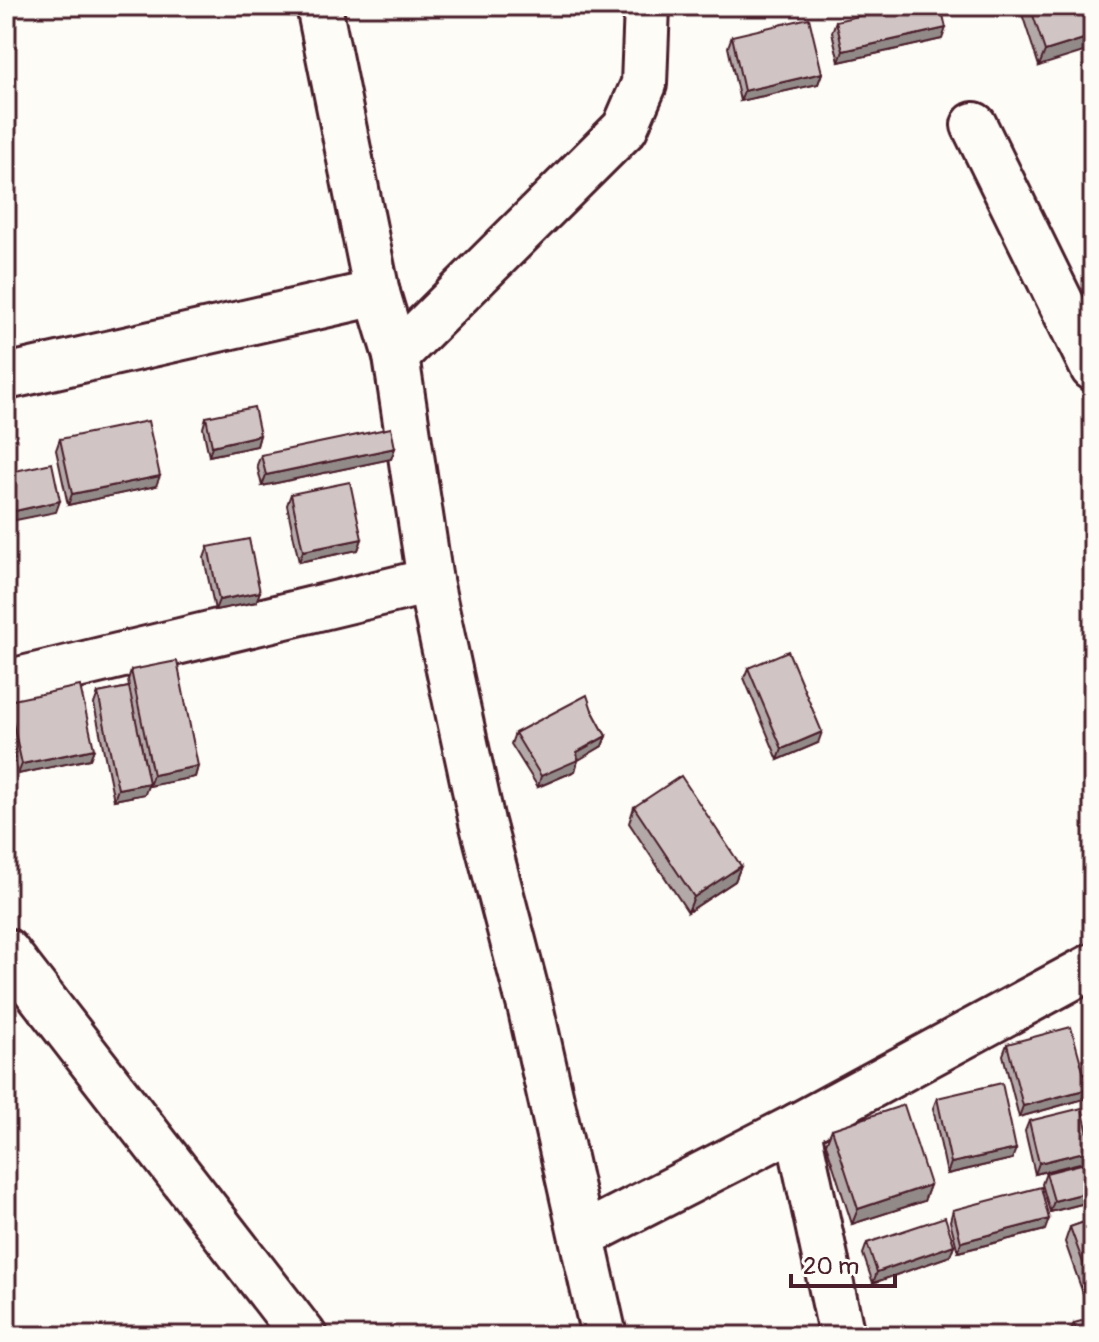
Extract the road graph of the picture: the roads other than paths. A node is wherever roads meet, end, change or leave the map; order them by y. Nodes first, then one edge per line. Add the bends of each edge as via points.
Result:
1 (319, 6) edge
2 (647, 6) edge
3 (974, 125) dead end
4 (377, 293) junction
5 (396, 356) junction
6 (1093, 368) edge
7 (6, 377) edge
8 (430, 581) junction
9 (6, 683) edge
10 (6, 951) edge
11 (1093, 966) edge
12 (797, 1126) junction
13 (582, 1236) junction
14 (304, 1336) edge
15 (604, 1336) edge
16 (842, 1336) edge

1 - 4 street
2 - 5 street via 644,84 625,128
3 - 6 street
4 - 5 street
4 - 7 street
5 - 8 street
8 - 9 street
8 - 13 street
10 - 14 street
11 - 12 street
12 - 13 street
12 - 16 street
13 - 15 street

